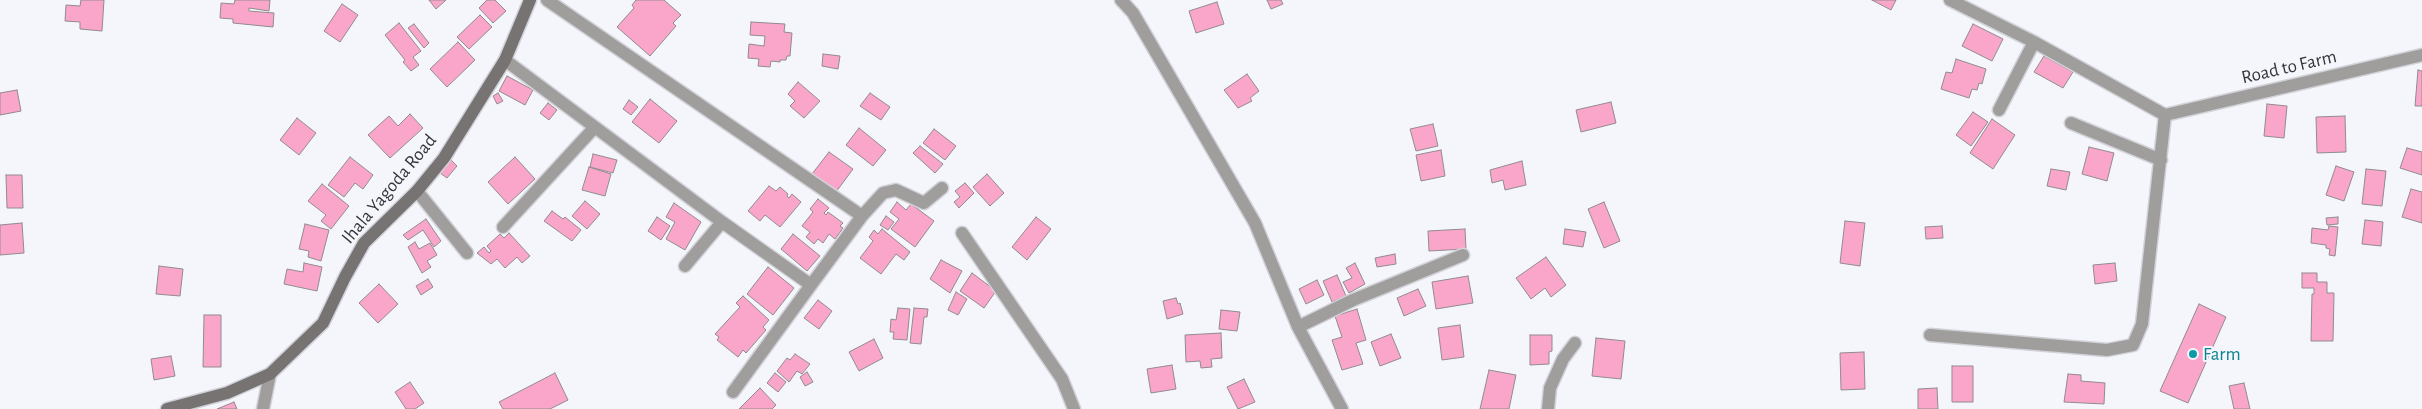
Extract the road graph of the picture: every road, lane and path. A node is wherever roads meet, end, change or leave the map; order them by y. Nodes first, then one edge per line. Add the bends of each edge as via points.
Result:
1 (530, 0) edge
2 (547, 0) edge
3 (1122, 0) edge
4 (1950, 0) edge
5 (2034, 42) junction
6 (2422, 54) edge
7 (505, 60) junction
8 (1999, 110) dead end
9 (2165, 115) junction
10 (2071, 123) dead end
11 (594, 128) junction
12 (2160, 160) junction
13 (942, 188) dead end
14 (417, 191) junction
15 (862, 216) junction
16 (722, 222) junction
17 (502, 227) dead end
18 (962, 233) dead end
19 (467, 253) dead end
20 (1463, 254) dead end
21 (685, 266) dead end
22 (811, 284) junction
23 (1298, 327) junction
24 (1930, 335) dead end
25 (1575, 343) dead end
26 (270, 374) junction
27 (733, 392) dead end
28 (167, 409) edge
29 (263, 409) edge
30 (1074, 409) edge
31 (1342, 409) edge
32 (1548, 409) edge

1 - 7 street, Ihala Yagoda Road
2 - 15 street
3 - 23 street via 1133,13 1255,222
4 - 5 street
5 - 8 street
5 - 9 street
6 - 9 street, Road to Farm
7 - 11 street
7 - 14 street, Ihala Yagoda Road via 444,158
9 - 12 street
10 - 12 street
11 - 16 street
11 - 17 street
12 - 24 street via 2142,324 2133,344 2107,350
13 - 15 street via 924,204 896,190 883,193
14 - 19 street
14 - 26 street, Ihala Yagoda Road via 364,243 323,323
15 - 22 street
16 - 21 street
16 - 22 street
18 - 30 street via 1062,378
20 - 23 street
22 - 27 street
23 - 31 street
25 - 32 street via 1563,358 1550,388
26 - 28 street, Ihala Yagoda Road via 227,393
26 - 29 street

